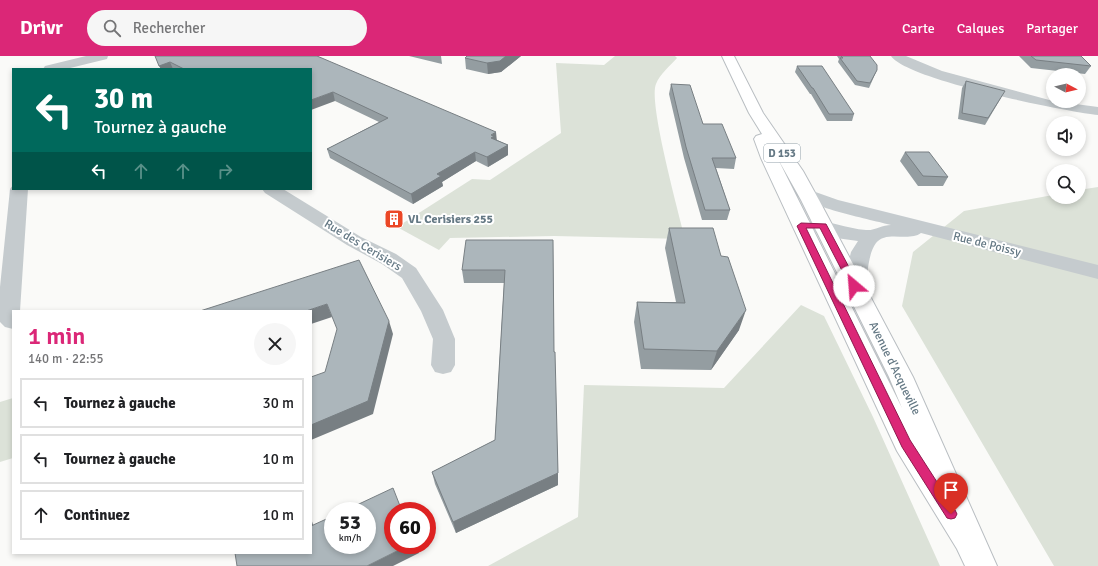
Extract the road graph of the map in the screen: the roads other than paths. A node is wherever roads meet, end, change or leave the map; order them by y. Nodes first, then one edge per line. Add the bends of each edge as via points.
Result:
1 (103, 56) edge
2 (728, 56) edge
3 (897, 56) edge
4 (54, 68) edge
5 (104, 68) edge
6 (1098, 111) edge
7 (756, 113) junction
8 (19, 190) edge
9 (273, 190) edge
10 (807, 194) junction
11 (876, 215) junction
12 (823, 226) junction
13 (930, 230) junction
14 (805, 236) junction
15 (870, 237) junction
16 (1098, 272) edge
17 (854, 286) junction
18 (12, 320) edge
19 (443, 365) dead end
20 (968, 539) junction
21 (981, 566) edge

1 - 4 street
1 - 5 street
2 - 7 main road, Avenue d'Acqueville / D 153
3 - 6 street via 918,68 996,91
7 - 10 main road, Avenue d'Acqueville / D 153
7 - 14 main road, D 153 via 767,153
8 - 18 street via 8,317
9 - 19 street, Rue des Cerisiers via 409,273 432,310 444,338
10 - 11 street, Rue de Poissy via 832,204
10 - 12 main road, Avenue d'Acqueville / D 153
11 - 12 street via 848,216 828,221
11 - 13 street, Rue de Poissy
12 - 14 street
12 - 15 street via 836,232
12 - 17 main road, Avenue d'Acqueville / D 153
13 - 15 street via 899,229
13 - 16 street, Rue de Poissy
14 - 20 main road, D 153 via 906,443
15 - 17 street via 861,252
17 - 20 main road, Avenue d'Acqueville / D 153 via 901,377
20 - 21 main road, D 153

